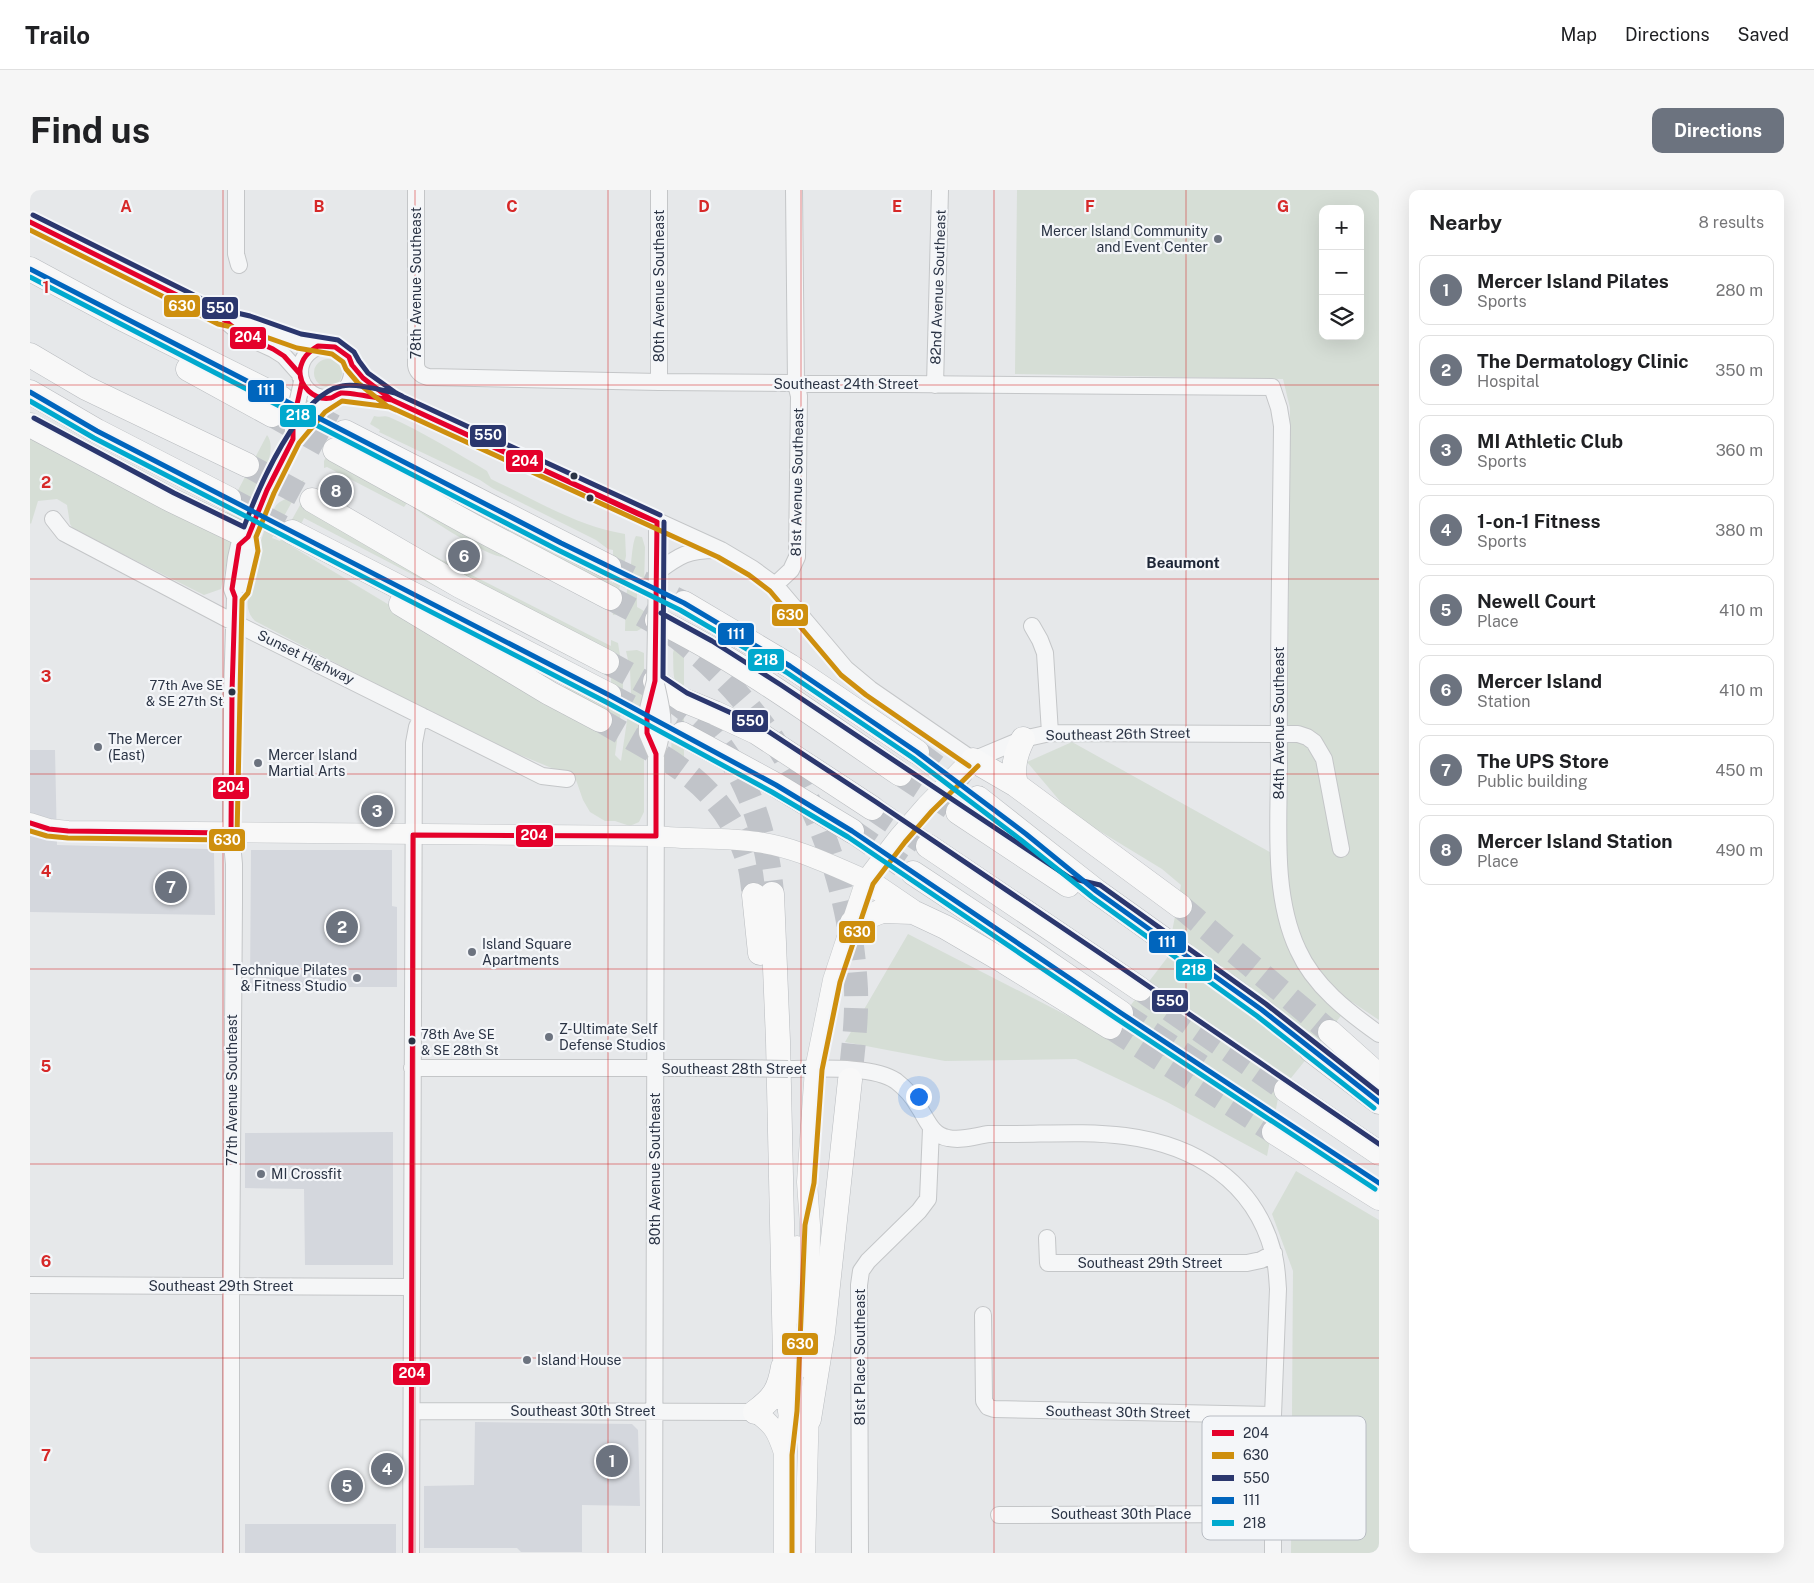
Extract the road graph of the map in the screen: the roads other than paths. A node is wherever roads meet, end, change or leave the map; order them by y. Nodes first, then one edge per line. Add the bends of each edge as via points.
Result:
1 (236, 190) edge
2 (416, 190) edge
3 (659, 190) edge
4 (794, 190) edge
5 (940, 190) edge
6 (30, 222) edge
7 (240, 265) dead end
8 (30, 269) edge
9 (221, 317) junction
10 (327, 345) junction
11 (30, 355) edge
12 (352, 366) junction
13 (421, 375) joint
14 (301, 378) junction
15 (659, 382) junction
16 (796, 384) junction
17 (935, 385) junction
18 (1272, 387) joint
19 (30, 392) edge
20 (336, 396) junction
21 (392, 400) junction
22 (276, 406) tunnel mouth
23 (30, 425) edge
24 (293, 439) junction
25 (248, 465) tunnel mouth
26 (229, 499) tunnel mouth
27 (312, 500) tunnel mouth
28 (53, 519) dead end
29 (657, 522) junction
30 (249, 532) junction
31 (721, 550) junction
32 (609, 567) tunnel mouth
33 (657, 572) junction
34 (775, 585) junction
35 (610, 598) tunnel mouth
36 (684, 603) tunnel mouth
37 (656, 620) junction
38 (233, 622) junction
39 (1032, 626) dead end
40 (607, 662) tunnel mouth
41 (655, 681) junction
42 (609, 695) tunnel mouth
43 (422, 716) junction
44 (600, 720) tunnel mouth
45 (1050, 733) junction
46 (682, 734) tunnel mouth
47 (1278, 734) junction
48 (1023, 739) junction
49 (917, 752) tunnel mouth
50 (973, 760) junction
51 (900, 774) tunnel mouth
52 (567, 779) dead end
53 (1016, 785) junction
54 (978, 798) tunnel mouth
55 (872, 808) tunnel mouth
56 (958, 812) tunnel mouth
57 (30, 823) edge
58 (852, 831) tunnel mouth
59 (231, 833) junction
60 (413, 835) junction
61 (656, 836) junction
62 (928, 846) tunnel mouth
63 (1341, 849) dead end
64 (913, 873) tunnel mouth
65 (866, 880) junction
66 (1096, 891) junction
67 (763, 895) tunnel mouth
68 (1180, 906) tunnel mouth
69 (913, 912) junction
70 (852, 924) junction
71 (1166, 941) tunnel mouth
72 (1140, 989) tunnel mouth
73 (1375, 1031) edge
74 (1330, 1032) tunnel mouth
75 (1311, 1050) tunnel mouth
76 (412, 1068) junction
77 (655, 1068) junction
78 (815, 1069) junction
79 (1379, 1076) edge
80 (850, 1080) tunnel mouth
81 (1286, 1090) tunnel mouth
82 (1379, 1102) edge
83 (931, 1128) junction
84 (1379, 1153) edge
85 (1379, 1183) edge
86 (1379, 1198) edge
87 (1047, 1238) dead end
88 (1274, 1254) junction
89 (30, 1286) edge
90 (231, 1286) junction
91 (412, 1287) junction
92 (983, 1315) dead end
93 (785, 1358) junction
94 (412, 1411) junction
95 (654, 1411) junction
96 (755, 1412) junction
97 (799, 1415) junction
98 (1273, 1415) joint
99 (784, 1454) junction
100 (1202, 1514) edge
101 (998, 1515) dead end
102 (1273, 1540) edge
103 (231, 1553) edge
104 (411, 1553) edge
105 (654, 1553) edge
106 (784, 1553) edge
107 (805, 1553) edge
108 (860, 1553) edge
109 (1273, 1553) edge

1 - 7 street via 236,254
2 - 13 street, 78th Avenue Southeast via 416,369
3 - 15 street, 80th Avenue Southeast
4 - 16 street, 81st Avenue Southeast
5 - 17 street, 82nd Avenue Southeast
6 - 9 street
8 - 22 highway via 119,317 159,354
9 - 10 street via 299,341
9 - 14 street via 242,334 284,356
10 - 12 street via 343,351
10 - 14 street via 310,350 304,357 300,365
11 - 25 highway via 86,388
12 - 20 street via 350,382
12 - 21 street
13 - 15 street, Southeast 24th Street via 435,379
14 - 20 street via 307,390 314,395 322,398
14 - 24 street, 77th Avenue Southeast, bridge
15 - 16 street, Southeast 24th Street
16 - 17 street, Southeast 24th Street
16 - 34 street, 81st Avenue Southeast via 799,396 797,557 791,570
17 - 18 street, Southeast 24th Street
18 - 47 street, 84th Avenue Southeast via 1280,408 1282,426
19 - 26 highway via 97,431
20 - 21 street
20 - 24 street, 77th Avenue Southeast, bridge via 320,407
21 - 29 street
23 - 30 highway via 179,504
24 - 30 street, 77th Avenue Southeast, bridge
27 - 40 highway via 460,586
28 - 38 street, Sunset Highway via 64,533
29 - 31 street
29 - 33 street, 80th Avenue Southeast
30 - 38 street, 77th Avenue Southeast via 251,548 241,591 235,597
31 - 33 street via 688,552
31 - 34 street
32 - 35 highway via 340,441 480,530
33 - 37 street, 80th Avenue Southeast, bridge
34 - 50 street via 846,669
36 - 49 highway via 790,666
37 - 41 street, 80th Avenue Southeast, bridge
37 - 51 highway via 708,647
38 - 43 street, Sunset Highway
38 - 59 street, 77th Avenue Southeast
39 - 45 street via 1045,653
41 - 55 highway via 683,700 756,732
41 - 61 street, 80th Avenue Southeast, bridge via 646,712 646,733 656,762
42 - 44 highway via 295,533 395,601
43 - 52 street, Sunset Highway via 542,776
43 - 60 street via 414,743
45 - 47 street, Southeast 26th Street
45 - 48 street, Southeast 26th Street
46 - 58 highway via 776,784
47 - 63 street, Southeast 26th Street via 1307,737 1324,759
47 - 73 street, 84th Avenue Southeast via 1279,870 1290,930 1298,952 1324,988
48 - 50 street, Southeast 26th Street
48 - 53 highway via 1013,768
50 - 53 highway
50 - 65 main road, Southeast 26th Street via 926,806
53 - 68 highway
54 - 66 highway
56 - 66 highway via 1067,885
57 - 59 main road via 68,831
59 - 60 main road
59 - 90 street, 77th Avenue Southeast via 234,864
60 - 61 main road
60 - 76 street
61 - 65 main road via 758,842 816,858
61 - 77 street, 80th Avenue Southeast
62 - 72 highway
64 - 69 highway via 1028,949 1115,1020
65 - 69 highway
65 - 70 main road, Southeast 26th Street
66 - 71 highway
67 - 93 highway via 781,1198
69 - 70 highway via 882,911
70 - 78 main road, Southeast 26th Street via 833,980
74 - 79 highway
75 - 82 highway
76 - 77 street, Southeast 28th Street
76 - 91 street
77 - 78 street, Southeast 28th Street, bridge
77 - 95 street, 80th Avenue Southeast
78 - 83 street, Southeast 28th Street via 882,1074 910,1094
78 - 97 main road, Southeast 26th Street
80 - 97 highway via 823,1332
81 - 84 highway
83 - 88 street via 949,1139 989,1134 1105,1134 1157,1142 1183,1151 1228,1177 1243,1192 1261,1219
83 - 108 street, 81st Place Southeast via 928,1199 861,1271
85 - 86 highway via 1275,1124
87 - 88 street, Southeast 29th Street via 1048,1263 1247,1263
88 - 98 street via 1278,1289
89 - 90 street, Southeast 29th Street
90 - 91 street, Southeast 29th Street
90 - 103 street, 77th Avenue Southeast
91 - 94 street
92 - 98 street, Southeast 30th Street via 984,1401 988,1407
93 - 96 highway via 780,1385
93 - 97 highway
94 - 95 street, Southeast 30th Street
94 - 104 street
95 - 96 street, Southeast 30th Street
95 - 105 street, 80th Avenue Southeast
96 - 99 main road via 778,1432
97 - 99 main road
97 - 107 main road
99 - 106 main road
100 - 101 street, Southeast 30th Place
102 - 109 street

